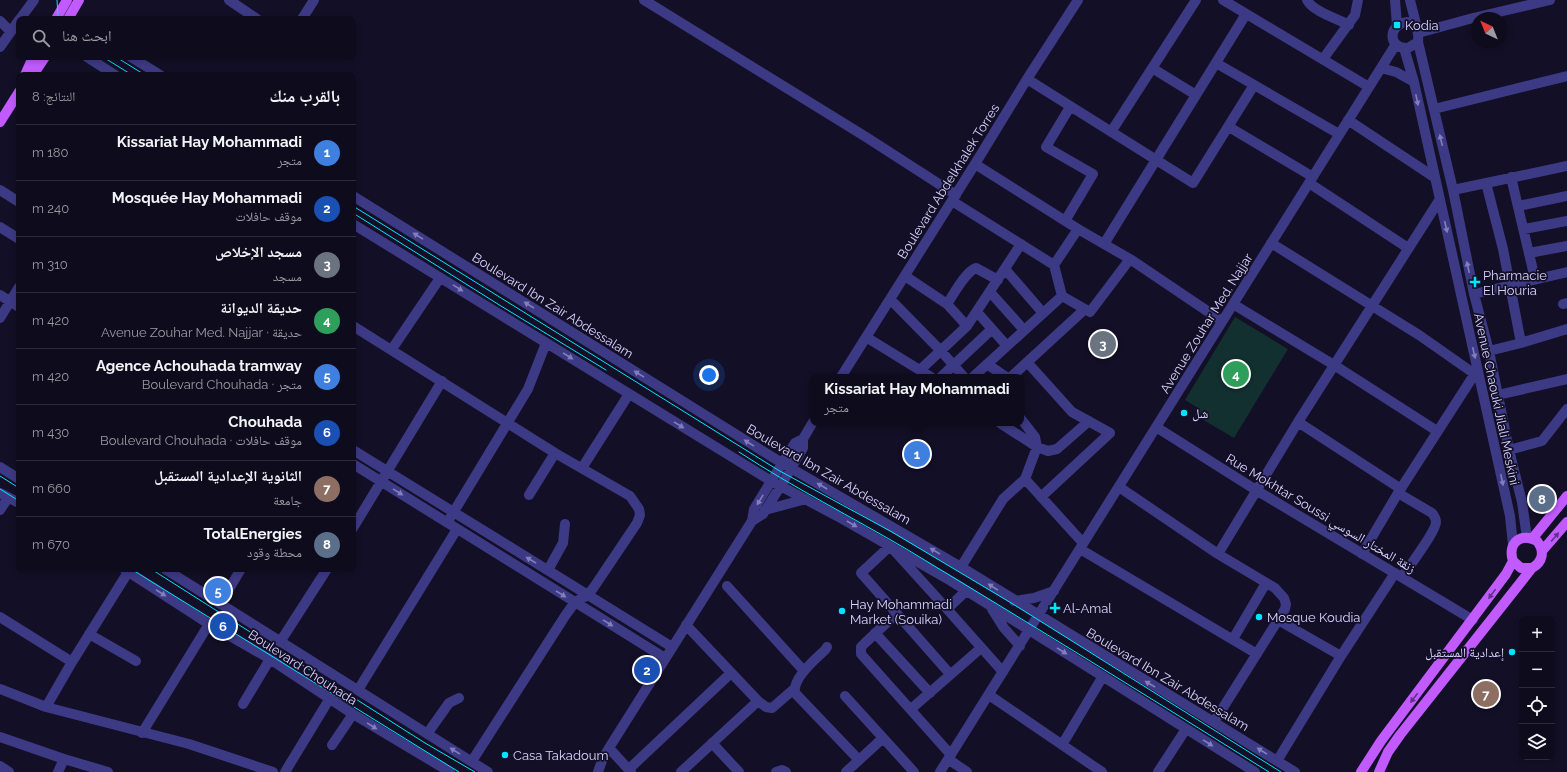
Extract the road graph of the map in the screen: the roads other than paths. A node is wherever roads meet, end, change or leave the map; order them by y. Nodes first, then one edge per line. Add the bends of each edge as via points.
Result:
1 (67, 0) edge
2 (79, 0) edge
3 (314, 0) edge
4 (644, 0) edge
5 (1078, 0) edge
6 (1196, 0) edge
7 (1223, 0) edge
8 (1307, 0) edge
9 (1358, 0) edge
10 (1395, 0) edge
11 (1410, 0) edge
12 (1550, 0) edge
13 (32, 1) edge
14 (235, 2) edge
15 (1246, 14) junction
16 (21, 16) edge
17 (65, 16) edge
18 (66, 16) edge
19 (253, 16) edge
20 (304, 16) edge
21 (0, 21) edge
22 (16, 23) edge
23 (1349, 24) junction
24 (1397, 25) junction
25 (10, 31) junction
26 (1417, 34) junction
27 (1400, 46) junction
28 (0, 47) edge
29 (1323, 59) junction
30 (32, 60) edge
31 (43, 60) edge
32 (92, 60) edge
33 (136, 60) edge
34 (1216, 63) junction
35 (1152, 68) junction
36 (1381, 68) junction
37 (26, 72) edge
38 (35, 72) edge
39 (110, 72) edge
40 (155, 72) edge
41 (1567, 76) edge
42 (1026, 79) junction
43 (1414, 82) junction
44 (1254, 85) junction
45 (1369, 87) junction
46 (1196, 95) junction
47 (16, 97) edge
48 (1070, 107) junction
49 (1434, 109) junction
50 (1348, 120) junction
51 (0, 122) edge
52 (1228, 127) junction
53 (1111, 132) junction
54 (1339, 134) junction
55 (1155, 160) junction
56 (975, 164) junction
57 (1567, 166) edge
58 (1434, 177) junction
59 (1511, 177) junction
60 (1311, 180) junction
61 (1486, 183) junction
62 (0, 190) edge
63 (1452, 190) junction
64 (1567, 196) edge
65 (356, 198) edge
66 (954, 198) junction
67 (16, 200) edge
68 (1440, 200) junction
69 (1518, 206) junction
70 (1065, 221) junction
71 (1567, 221) edge
72 (0, 227) edge
73 (356, 228) edge
74 (1078, 229) junction
75 (1524, 229) junction
76 (16, 237) edge
77 (1271, 243) junction
78 (1021, 244) junction
79 (1104, 244) junction
80 (1567, 246) edge
81 (1408, 248) junction
82 (1529, 253) junction
83 (1130, 259) junction
84 (1054, 265) junction
85 (1005, 269) junction
86 (1567, 272) edge
87 (904, 276) junction
88 (440, 278) junction
89 (1535, 279) junction
90 (998, 280) junction
91 (1511, 286) junction
92 (16, 292) edge
93 (990, 292) junction
94 (1474, 294) junction
95 (0, 295) edge
96 (1062, 296) junction
97 (890, 299) junction
98 (10, 302) junction
99 (947, 304) junction
100 (1233, 304) junction
101 (16, 305) edge
102 (1372, 306) junction
103 (1085, 309) junction
104 (977, 312) junction
105 (1044, 312) junction
106 (0, 318) edge
107 (1222, 321) junction
108 (967, 326) junction
109 (356, 328) edge
110 (992, 329) junction
111 (1567, 329) edge
112 (1024, 330) junction
113 (866, 337) junction
114 (546, 343) junction
115 (1521, 343) junction
116 (1007, 346) junction
117 (392, 349) junction
118 (941, 350) junction
119 (1489, 351) junction
120 (1026, 362) junction
121 (987, 364) junction
122 (954, 365) junction
123 (1334, 365) junction
124 (920, 370) junction
125 (843, 374) edge
126 (926, 374) edge
127 (944, 374) edge
128 (962, 374) edge
129 (976, 374) edge
130 (1002, 374) edge
131 (1014, 374) edge
132 (1477, 376) junction
133 (1567, 379) edge
134 (442, 381) junction
135 (630, 394) junction
136 (1498, 395) junction
137 (1567, 409) edge
138 (1089, 421) junction
139 (1298, 422) junction
140 (508, 423) junction
141 (1024, 423) edge
142 (810, 426) edge
143 (1005, 426) edge
144 (1156, 427) junction
145 (1437, 431) junction
146 (1037, 447) junction
147 (1509, 450) junction
148 (356, 452) edge
149 (555, 453) junction
150 (356, 466) edge
151 (787, 466) junction
152 (0, 468) edge
153 (582, 468) junction
154 (387, 472) junction
155 (16, 474) edge
156 (1025, 480) junction
157 (771, 481) junction
158 (381, 482) junction
159 (780, 487) junction
160 (1119, 487) junction
161 (1256, 490) junction
162 (1399, 491) junction
163 (4, 495) edge
164 (529, 495) dead end
165 (1567, 496) edge
166 (1041, 497) junction
167 (806, 499) junction
168 (16, 501) edge
169 (0, 510) edge
170 (765, 510) junction
171 (453, 512) junction
172 (752, 521) junction
173 (1567, 522) edge
174 (356, 523) edge
175 (446, 523) junction
176 (565, 524) dead end
177 (457, 529) junction
178 (1530, 538) junction
179 (1513, 545) junction
180 (890, 546) junction
181 (1082, 546) junction
182 (1542, 551) junction
183 (1218, 554) junction
184 (1362, 554) junction
185 (1513, 561) junction
186 (961, 567) junction
187 (1532, 568) junction
188 (548, 570) junction
189 (126, 572) edge
190 (130, 572) edge
191 (170, 572) edge
192 (239, 572) edge
193 (325, 572) edge
194 (1399, 575) junction
195 (1266, 582) junction
196 (727, 586) dead end
197 (966, 591) junction
198 (1054, 591) junction
199 (588, 595) junction
200 (1014, 600) junction
201 (575, 602) junction
202 (220, 604) junction
203 (990, 606) junction
204 (947, 609) junction
205 (897, 613) junction
206 (1038, 616) junction
207 (0, 617) edge
208 (1278, 620) junction
209 (1473, 620) junction
210 (209, 624) junction
211 (686, 625) junction
212 (1029, 631) junction
213 (875, 633) junction
214 (89, 634) junction
215 (1233, 639) junction
216 (280, 642) junction
217 (1020, 646) junction
218 (672, 647) junction
219 (826, 647) dead end
220 (981, 648) junction
221 (1257, 654) junction
222 (1341, 656) junction
223 (665, 658) junction
224 (270, 659) junction
225 (136, 661) dead end
226 (72, 662) junction
227 (804, 671) junction
228 (1003, 672) junction
229 (731, 673) junction
230 (950, 674) junction
231 (1103, 676) junction
232 (0, 689) edge
233 (794, 689) junction
234 (358, 690) junction
235 (930, 693) junction
236 (989, 695) junction
237 (845, 696) dead end
238 (330, 698) junction
239 (459, 698) dead end
240 (758, 701) junction
241 (243, 704) dead end
242 (46, 707) junction
243 (911, 709) junction
244 (353, 714) junction
245 (1214, 722) junction
246 (1186, 729) junction
247 (142, 733) junction
248 (427, 734) junction
249 (0, 737) edge
250 (883, 738) junction
251 (712, 743) junction
252 (332, 745) dead end
253 (1062, 745) junction
254 (609, 748) junction
255 (949, 757) junction
256 (603, 758) junction
257 (64, 759) junction
258 (859, 760) junction
259 (472, 761) junction
260 (1277, 761) junction
261 (0, 766) edge
262 (1090, 769) edge
263 (444, 770) edge
264 (907, 770) edge
265 (630, 771) edge
266 (9, 772) edge
267 (58, 772) edge
268 (108, 772) edge
269 (273, 772) edge
270 (285, 772) edge
271 (488, 772) edge
272 (590, 772) edge
273 (598, 772) edge
274 (681, 772) edge
275 (739, 772) edge
276 (776, 772) edge
277 (786, 772) edge
278 (846, 772) edge
279 (940, 772) edge
280 (967, 772) edge
281 (1102, 772) edge
282 (1158, 772) edge
283 (1255, 772) edge
284 (1295, 772) edge
285 (1361, 772) edge
286 (1379, 772) edge

1 - 17 main road
2 - 18 main road
3 - 20 street
4 - 66 street via 866,137
5 - 42 street, Boulevard Abdelkhalek Torres
6 - 35 street
7 - 15 street
8 - 23 street via 1316,9
9 - 23 street via 1355,15
10 - 24 street
11 - 26 street, Avenue Chaouki Jilali Meskini
12 - 26 street
13 - 16 street
14 - 19 street
15 - 29 street
15 - 34 street
21 - 25 street
22 - 25 street
23 - 29 street
24 - 26 street via 1407,22
24 - 27 street via 1392,34
25 - 28 street
26 - 27 street via 1412,47
26 - 49 street, Avenue Chaouki Jilali Meskini
27 - 36 street, Avenue Zouhar Med. Najjar
27 - 43 street, Avenue Chaouki Jilali Meskini
29 - 45 street
30 - 37 main road
31 - 38 main road
32 - 39 street
33 - 40 street
34 - 44 street
34 - 46 street
35 - 46 street
35 - 53 street
36 - 43 street via 1396,72
36 - 45 street, Avenue Zouhar Med. Najjar
41 - 49 street
42 - 48 street
42 - 56 street, Boulevard Abdelkhalek Torres
43 -> 58 street, Avenue Chaouki Jilali Meskini
44 - 52 street
44 - 54 street
45 - 50 street, Avenue Zouhar Med. Najjar
46 - 55 street
47 - 51 main road
48 - 53 street
48 - 70 street via 1046,147 1093,174
63 -> 49 street, Avenue Chaouki Jilali Meskini
50 - 54 street, Avenue Zouhar Med. Najjar
50 - 58 street
52 - 55 street via 1193,183
52 - 60 street
53 - 55 street
54 - 60 street, Avenue Zouhar Med. Najjar
55 - 79 street
56 - 66 street, Boulevard Abdelkhalek Torres
56 - 70 street
57 - 59 street
58 - 68 street, Avenue Chaouki Jilali Meskini
59 - 61 street
59 - 69 street
60 - 77 street, Avenue Zouhar Med. Najjar
60 - 81 street
61 - 63 street
61 - 91 street
62 - 67 street
94 -> 63 street, Avenue Chaouki Jilali Meskini
64 - 69 street
151 -> 65 street, Boulevard Ibn Zair Abdessalam
66 - 78 street
66 - 87 street, Boulevard Abdelkhalek Torres
68 - 81 street
68 -> 132 street, Avenue Chaouki Jilali Meskini
69 - 75 street
70 - 74 street
71 - 75 street
72 - 76 street
73 - 88 street
74 - 79 street
74 - 84 street
75 - 82 street
77 - 100 street, Avenue Zouhar Med. Najjar
77 - 102 street
78 - 84 street
78 - 85 street
79 - 83 street
80 - 82 street
81 - 102 street
82 - 89 street
83 - 103 street via 1090,312
83 - 107 street
84 - 96 street
85 - 90 street
85 - 105 street
86 - 89 street
87 - 97 street, Boulevard Abdelkhalek Torres
87 - 99 street
88 -> 114 street
88 - 117 street
89 - 91 street
90 - 93 street
90 - 99 street via 976,268 967,274
91 - 94 street
91 - 115 street
92 - 98 street
93 - 104 street
93 - 112 street
94 - 119 street, Avenue Chaouki Jilali Meskini
95 - 98 street
96 - 103 street
96 - 105 street
97 - 113 street, Boulevard Abdelkhalek Torres
97 - 118 street
98 - 101 street
98 - 106 street
99 - 108 street
100 - 107 street, Avenue Zouhar Med. Najjar
100 - 123 street
102 - 123 street
102 - 132 street via 1419,334
103 - 120 street
104 - 108 street
104 - 110 street
105 - 112 street
107 - 144 street, Avenue Zouhar Med. Najjar
108 - 118 street
109 - 117 street
110 - 116 street
110 - 122 street
111 - 115 street
112 - 116 street
113 - 124 street
113 - 125 street, Boulevard Abdelkhalek Torres
114 -> 135 street
114 - 140 street via 528,389
115 - 119 street
116 - 121 street
117 - 134 street
118 - 122 street
118 - 124 street
119 - 136 street, Avenue Chaouki Jilali Meskini
120 - 131 street
120 - 138 street via 1072,412
121 - 129 street
121 - 130 street
122 - 127 street
122 - 128 street
123 - 139 street
123 - 145 street
124 - 126 street
132 - 145 street
132 -> 179 street, Avenue Chaouki Jilali Meskini via 1510,516
133 - 136 street
134 - 140 street
134 - 154 street
135 - 153 street
135 -> 157 street
136 - 147 street, Avenue Chaouki Jilali Meskini
137 - 147 street via 1542,441
138 - 146 street via 1057,449 1048,451
138 - 166 street via 1110,433
139 - 161 street
139 - 162 street
140 - 149 street
140 - 171 street
141 - 146 street via 1035,437
142 - 151 street via 802,438 803,448
143 - 146 street
144 - 160 street, Avenue Zouhar Med. Najjar
144 - 161 street, Rue Mokhtar Soussi زنقة المختار السوسي
145 - 162 street
146 - 156 street
147 - 178 street, Avenue Chaouki Jilali Meskini
148 - 154 street
149 - 153 street
149 - 164 street
150 - 158 street
151 - 157 street
151 - 159 street
186 -> 151 street, Boulevard Ibn Zair Abdessalam
152 - 155 street
153 - 199 street via 630,496 640,509 636,523
154 - 158 street
154 - 171 street
156 - 166 street
156 - 186 street via 1003,499
157 - 159 street
157 -> 172 street via 754,509
158 - 174 street
158 -> 175 street
159 - 167 street
159 - 170 street
160 - 181 street, Avenue Zouhar Med. Najjar
160 - 183 street
161 - 183 street
161 - 184 street, Rue Mokhtar Soussi زنقة المختار السوسي
162 - 184 street
162 - 194 street via 1432,513 1436,523
163 - 168 street
163 - 169 street
165 - 178 main road
166 - 181 street
167 - 170 street
167 -> 180 street
170 - 172 street
171 - 175 street
188 -> 171 street
172 - 211 street
182 -> 173 main road
175 - 177 street
176 - 188 street via 563,543
177 -> 201 street
177 - 234 street
178 - 179 main road via 1517,541
178 - 182 main road via 1537,541
179 - 185 main road
180 - 197 street
180 - 204 street
180 - 205 street via 861,573
181 - 198 street, Avenue Zouhar Med. Najjar
181 - 215 street
182 - 187 main road via 1540,561
183 - 195 street
184 - 194 street, Rue Mokhtar Soussi زنقة المختار السوسي
185 - 187 main road via 1521,568
185 -> 209 main road
200 -> 186 street, Boulevard Ibn Zair Abdessalam
187 - 286 main road via 1400,735 1388,752
188 - 199 street
189 - 214 street
190 -> 210 street, Boulevard Chouhada
191 - 202 street, Boulevard Chouhada
192 - 202 street
193 - 216 street
194 - 209 street, Rue Mokhtar Soussi زنقة المختار السوسي
194 - 222 street
195 - 208 street via 1281,593 1286,604
195 - 215 street
196 - 227 street
197 - 203 street
197 - 204 street
198 - 200 street via 1034,598
198 - 206 street, Avenue Zouhar Med. Najjar
199 - 201 street
199 - 218 street
200 - 206 street, Boulevard Ibn Zair Abdessalam
201 -> 223 street
201 - 259 street
202 - 216 street, Boulevard Chouhada
203 - 212 street
203 - 217 street
204 - 220 street
205 - 213 street
205 - 230 street
206 - 212 street, Avenue Zouhar Med. Najjar
245 -> 206 street, Boulevard Ibn Zair Abdessalam
207 - 226 street
208 - 221 street
208 - 222 street
209 -> 285 main road via 1381,741
210 - 224 street, Boulevard Chouhada
210 - 247 street
211 - 218 street
211 - 229 street
212 - 217 street, Avenue Zouhar Med. Najjar
212 -> 231 street
213 - 235 street
213 - 243 street via 861,647 862,654
214 - 225 street
214 - 226 street
215 - 221 street
216 - 234 street, Boulevard Chouhada
217 - 228 street, Avenue Zouhar Med. Najjar
218 - 223 street
219 - 227 street via 826,650
220 - 228 street
220 - 230 street
221 - 245 street
222 - 260 street
223 - 254 street
224 - 238 street, Boulevard Chouhada
224 - 241 street
226 - 242 street
227 - 233 street
228 - 236 street, Avenue Zouhar Med. Najjar
229 - 240 street
229 - 265 street
230 - 235 street
231 - 246 street
231 - 253 street
232 - 242 street
233 - 240 street via 772,708
233 - 258 street
234 - 248 street, Boulevard Chouhada
235 - 243 street
236 - 253 street
236 - 255 street, Avenue Zouhar Med. Najjar
237 - 250 street
238 - 244 street, Boulevard Chouhada
238 - 270 street
239 - 248 street via 449,704
240 - 251 street
242 - 247 street
243 - 255 street
244 - 252 street
244 -> 263 street, Boulevard Chouhada
260 -> 245 street, Boulevard Ibn Zair Abdessalam
246 - 282 street
246 -> 283 street
247 - 269 street via 189,744
259 -> 248 street, Boulevard Chouhada
249 - 257 street
250 - 258 street
250 - 264 street
251 - 274 street
251 - 275 street
253 - 262 street
254 - 256 street
254 - 265 street
255 - 279 street, Avenue Zouhar Med. Najjar
255 - 280 street
256 - 272 street
256 - 273 street
257 - 267 street
257 - 268 street
258 - 278 street
259 - 271 street, Boulevard Chouhada
260 - 284 street, Boulevard Ibn Zair Abdessalam
261 - 266 street
262 - 281 street
276 - 277 street

